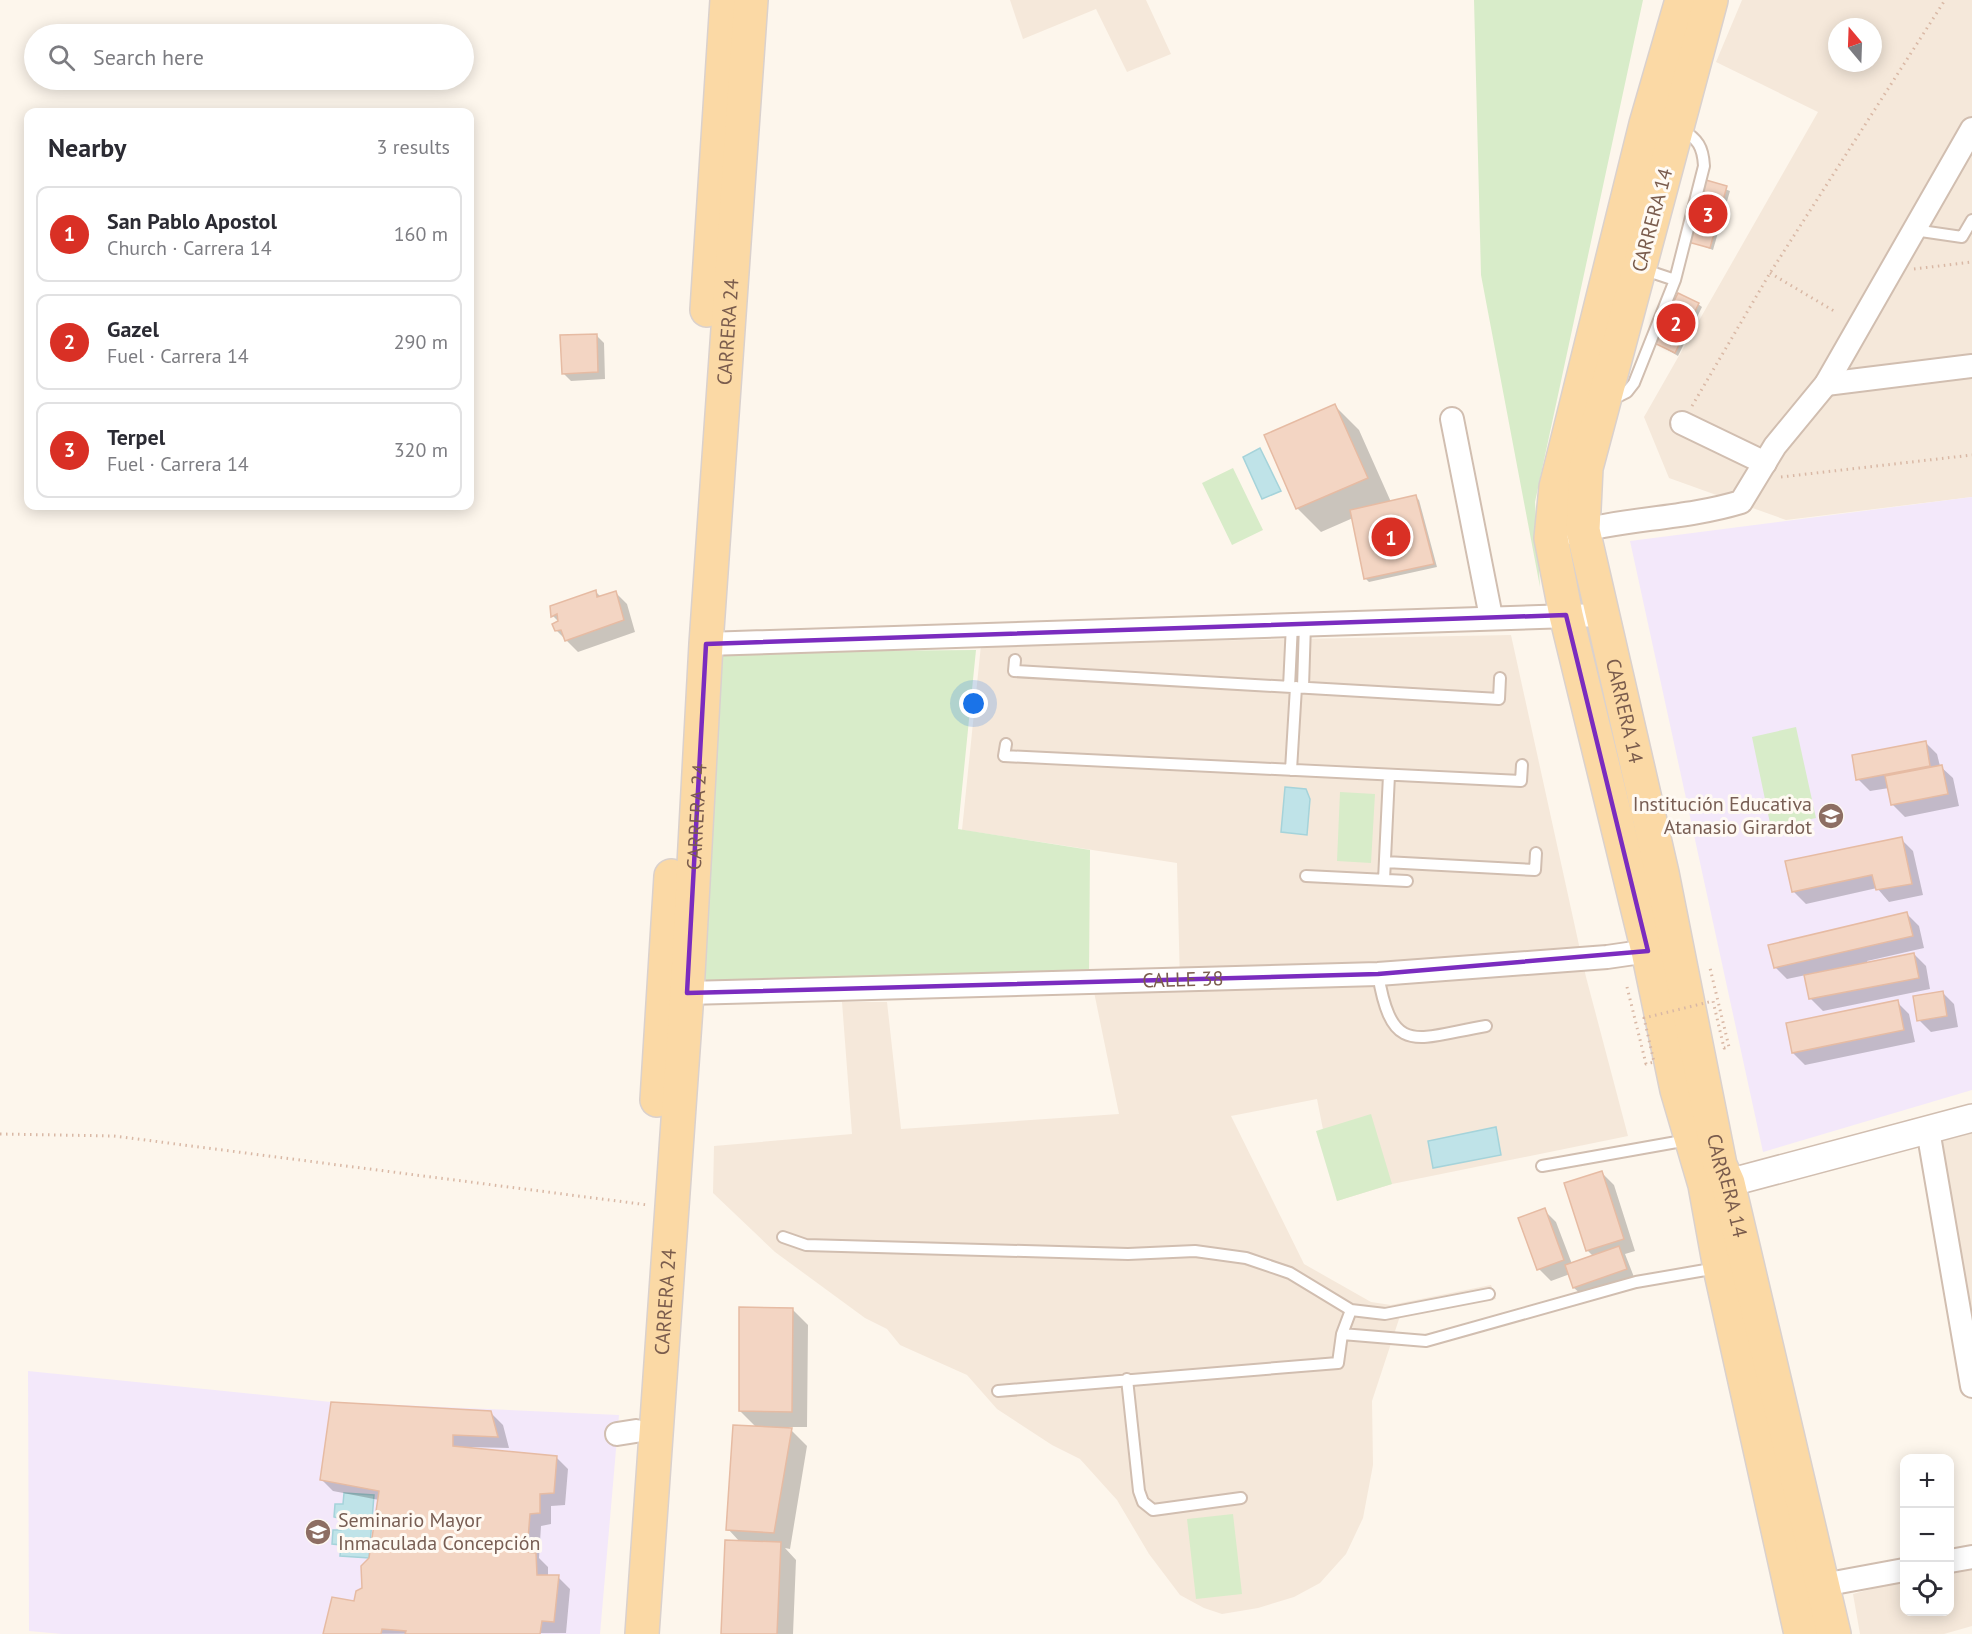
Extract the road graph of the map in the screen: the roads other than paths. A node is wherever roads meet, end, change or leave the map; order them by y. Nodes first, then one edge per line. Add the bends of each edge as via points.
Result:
1 (727, 0) edge
2 (751, 0) edge
3 (1682, 0) edge
4 (1711, 0) edge
5 (1661, 125) junction
6 (1972, 129) edge
7 (1972, 220) edge
8 (1914, 230) junction
9 (1639, 268) junction
10 (1674, 280) junction
11 (1972, 366) edge
12 (1826, 384) junction
13 (1603, 404) junction
14 (1452, 420) dead end
15 (1682, 423) road end
16 (1773, 470) junction
17 (1583, 530) junction
18 (1551, 538) junction
19 (1566, 615) junction
20 (1601, 615) junction
21 (1491, 617) junction
22 (1299, 624) junction
23 (696, 645) junction
24 (1015, 660) dead end
25 (1500, 678) dead end
26 (1296, 687) junction
27 (1006, 744) dead end
28 (1522, 765) dead end
29 (1291, 770) junction
30 (1389, 775) junction
31 (1536, 853) dead end
32 (1385, 862) junction
33 (1306, 876) dead end
34 (1646, 876) junction
35 (1384, 880) junction
36 (1407, 881) dead end
37 (1663, 949) junction
38 (1378, 974) junction
39 (687, 993) junction
40 (1486, 1026) dead end
41 (1972, 1118) edge
42 (1929, 1130) junction
43 (1704, 1137) junction
44 (1542, 1167) dead end
45 (1717, 1184) junction
46 (783, 1237) dead end
47 (1720, 1268) junction
48 (1489, 1294) dead end
49 (1351, 1310) junction
50 (1967, 1329) edge
51 (1342, 1334) junction
52 (1127, 1379) junction
53 (1972, 1386) edge
54 (998, 1391) dead end
55 (636, 1432) junction
56 (1241, 1498) dead end
57 (1972, 1557) edge
58 (1954, 1560) edge
59 (1900, 1571) edge
60 (1823, 1585) junction
61 (625, 1634) edge
62 (642, 1634) edge
63 (1801, 1634) edge
64 (1834, 1634) edge

1 - 23 main road, CARRERA 24
2 - 23 main road, CARRERA 24
3 - 5 main road, CARRERA 14
4 - 5 main road, CARRERA 14
5 - 9 main road, CARRERA 14
5 - 10 lane via 1694,137 1703,148 1704,166
5 - 18 main road, CARRERA 14 via 1556,487
6 - 8 street
7 - 8 lane via 1962,237
8 - 12 street
9 - 10 lane
9 - 13 main road, CARRERA 14
10 - 13 lane via 1634,383 1627,392
11 - 12 street
12 - 16 street via 1775,446
13 - 17 main road, CARRERA 14 via 1586,468
14 - 21 street
15 - 16 street
16 - 17 street via 1741,502 1706,512
17 - 18 street
17 - 20 main road, CARRERA 14
18 - 19 main road, CARRERA 14
19 - 20 street
19 - 21 street
19 - 34 main road, CARRERA 14
20 - 34 main road, CARRERA 14
21 - 22 street
22 - 23 street
22 - 26 lane
23 - 39 main road, CARRERA 24
23 - 55 main road, CARRERA 24 via 650,1206
24 - 26 lane via 1014,671
25 - 26 lane via 1499,699
26 - 29 lane
27 - 29 lane via 1004,756
28 - 30 lane via 1521,781
29 - 30 lane
30 - 32 lane
31 - 32 lane via 1535,870
32 - 35 lane
33 - 35 lane
34 - 37 main road, CARRERA 14
35 - 36 lane
37 - 38 street, CALLE 38 via 1607,957
37 - 43 main road, CARRERA 14 via 1677,1090
38 - 39 street, CALLE 38
38 - 40 lane via 1385,1011 1404,1035 1423,1037
39 - 55 main road, CARRERA 24
41 - 42 street
42 - 45 street
42 - 50 street
43 - 44 lane
43 - 45 main road, CARRERA 14
45 - 47 main road, CARRERA 14
45 - 60 main road, CARRERA 14
46 - 49 lane via 806,1245 1128,1254 1195,1251 1246,1258 1290,1273
47 - 51 lane via 1636,1282 1426,1341
47 - 63 main road, CARRERA 14
48 - 49 lane via 1385,1314
49 - 51 lane
50 - 53 street
51 - 52 lane via 1338,1364
52 - 54 lane
52 - 56 lane via 1143,1502 1153,1510
55 - 61 main road, CARRERA 24
55 - 62 main road, CARRERA 24
57 - 58 street
59 - 60 street
60 - 64 main road, CARRERA 14

